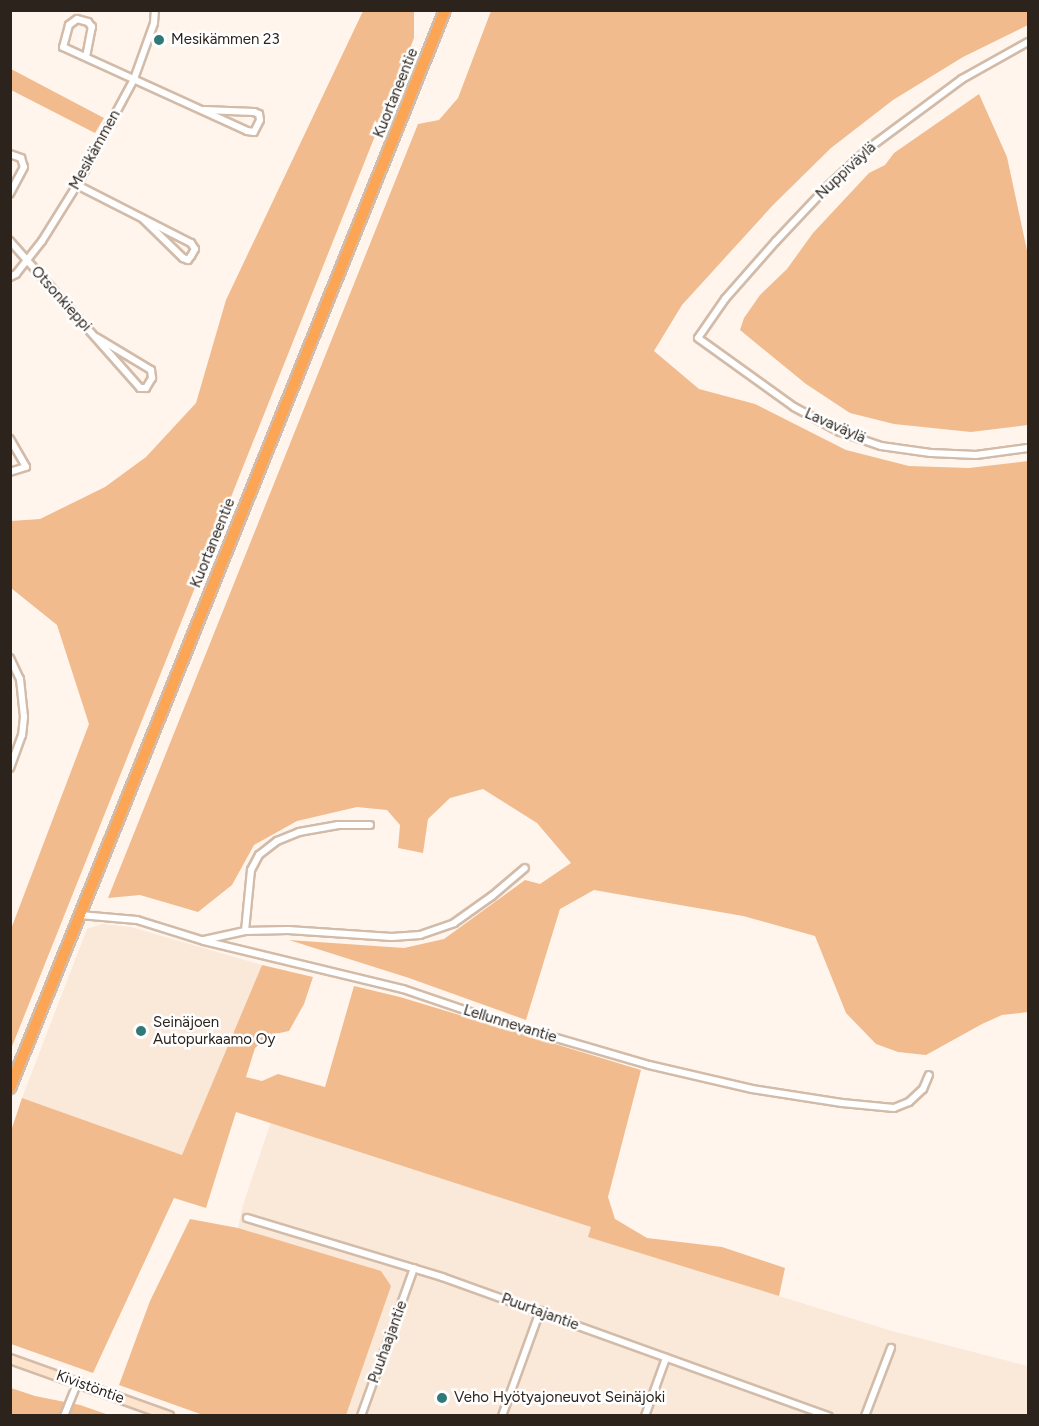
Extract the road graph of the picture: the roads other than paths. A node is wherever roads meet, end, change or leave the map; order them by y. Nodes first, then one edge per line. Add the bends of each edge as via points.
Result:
1 (155, 10) edge
2 (445, 10) edge
3 (1029, 42) edge
4 (86, 57) junction
5 (134, 79) junction
6 (204, 110) junction
7 (10, 154) edge
8 (77, 185) junction
9 (10, 194) edge
10 (144, 219) junction
11 (10, 241) edge
12 (27, 261) junction
13 (10, 277) edge
14 (96, 338) junction
15 (698, 338) joint
16 (10, 439) edge
17 (1029, 448) edge
18 (10, 472) edge
19 (10, 658) edge
20 (10, 768) edge
21 (369, 825) dead end
22 (525, 868) dead end
23 (80, 915) junction
24 (245, 931) junction
25 (204, 941) junction
26 (929, 1075) dead end
27 (10, 1088) edge
28 (248, 1218) dead end
29 (414, 1268) junction
30 (540, 1311) junction
31 (891, 1348) dead end
32 (666, 1358) junction
33 (10, 1359) edge
34 (77, 1383) junction
35 (64, 1416) edge
36 (169, 1416) edge
37 (361, 1416) edge
38 (502, 1416) edge
39 (645, 1416) edge
40 (829, 1416) edge
41 (865, 1416) edge

1 - 5 street, Mesikämmen
2 - 23 highway, Kuortaneentie
3 - 15 street, Nuppiväylä via 962,79 869,148 776,241 725,299
4 - 4 street via 92,27 77,19 69,25 63,47
4 - 5 street
5 - 6 street
5 - 8 street, Mesikämmen
6 - 6 street via 248,131 254,132 260,120 254,112
7 - 9 street via 21,158 24,167
8 - 10 street
8 - 12 street, Mesikämmen
10 - 10 street via 191,243 195,249 188,260
11 - 12 street, Otsonkieppi
12 - 13 street, Mesikämmen
12 - 14 street, Otsonkieppi
14 - 14 street, Otsonkieppi via 140,388 146,387 152,378 151,370
15 - 17 street, Lavaväylä via 794,407 840,432 881,446 976,454
16 - 18 street via 26,467
19 - 20 street via 20,679 24,717
21 - 24 street via 338,825 299,832 277,841 260,855 251,870
22 - 24 street via 454,923 420,935
23 - 25 street, Lellunnevantie via 137,921
23 - 27 highway, Kuortaneentie
24 - 25 street
25 - 26 street, Lellunnevantie via 403,989 649,1065 752,1089 894,1108 909,1102 923,1089
28 - 29 street, Puurtajantie
29 - 30 street, Puurtajantie
29 - 37 street, Puuhaajantie
30 - 32 street, Puurtajantie
30 - 38 street
31 - 41 street
32 - 39 street
32 - 40 street, Puurtajantie
33 - 34 main road, Kivistöntie
34 - 35 street
34 - 36 main road, Kivistöntie

